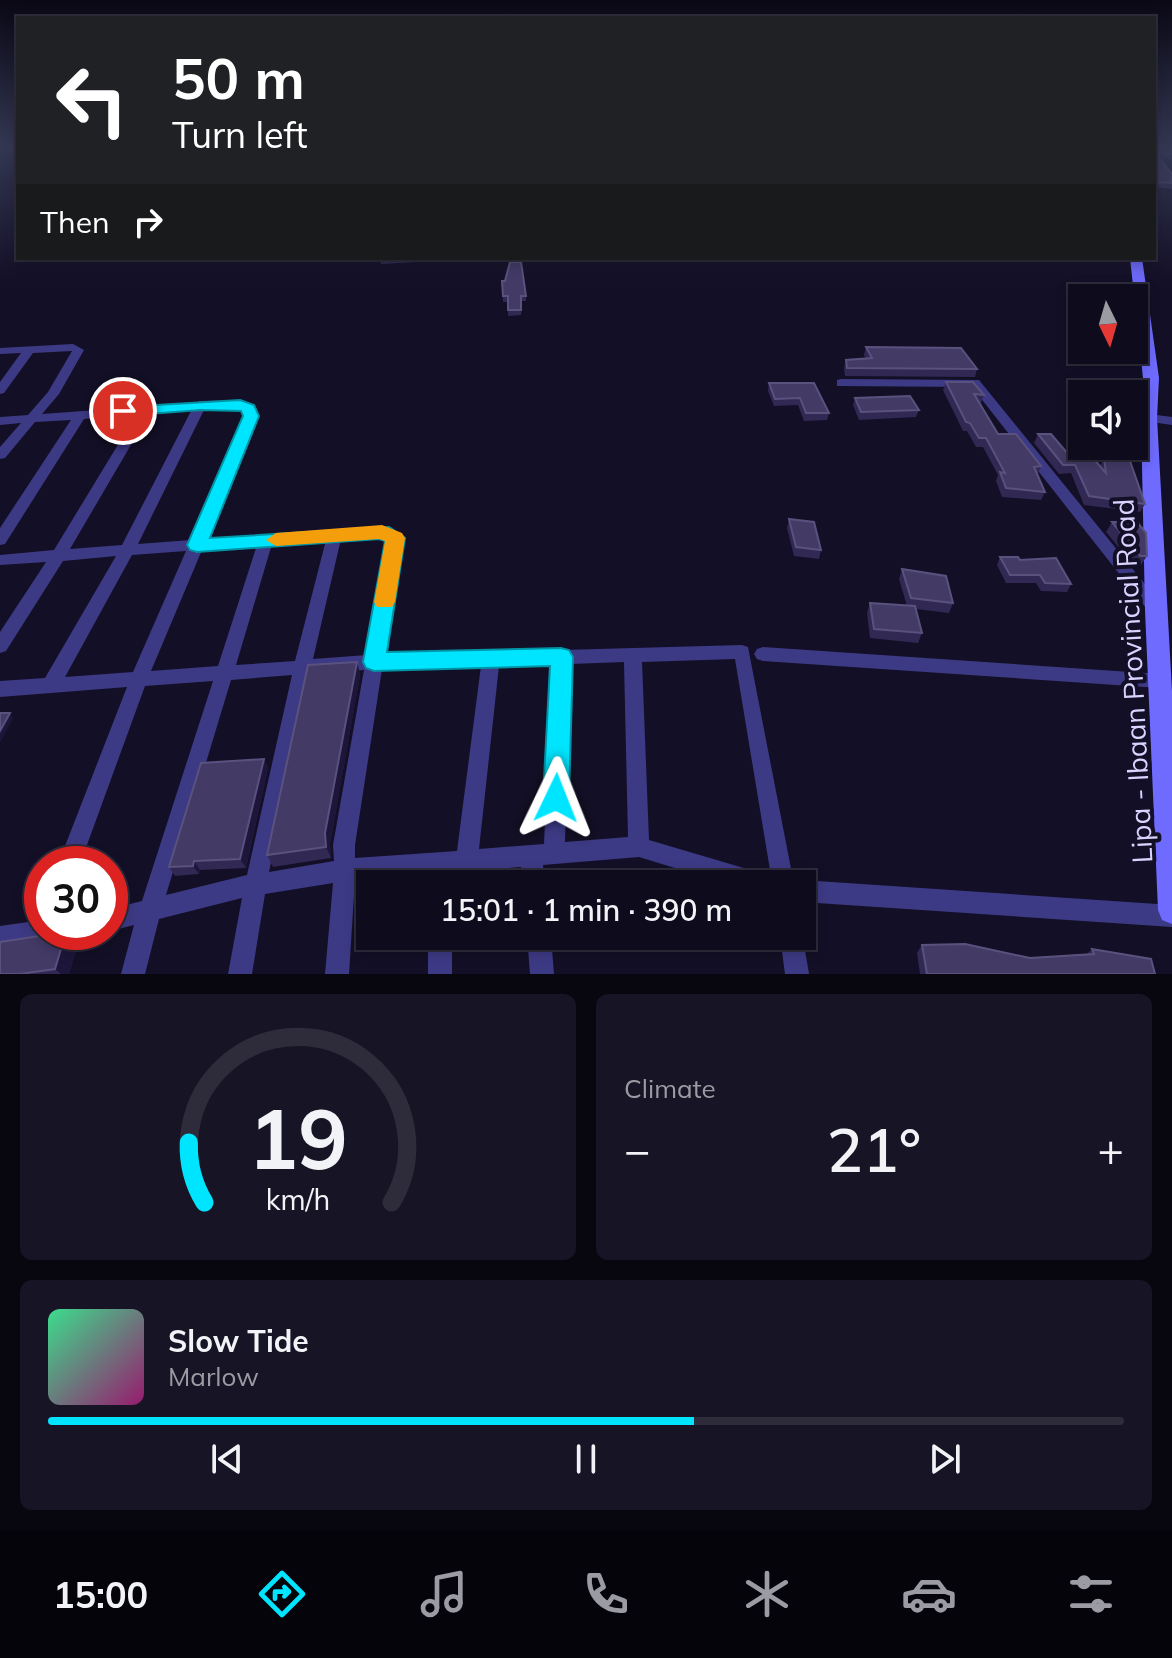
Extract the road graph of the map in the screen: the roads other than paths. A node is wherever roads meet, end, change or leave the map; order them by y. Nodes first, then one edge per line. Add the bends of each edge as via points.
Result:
1 (1136, 260) edge
2 (30, 349) junction
3 (0, 351) edge
4 (841, 383) dead end
5 (0, 390) edge
6 (200, 405) junction
7 (145, 410) junction
8 (80, 415) junction
9 (35, 418) junction
10 (1149, 418) junction
11 (0, 421) edge
12 (1172, 421) edge
13 (0, 455) edge
14 (2, 532) edge
15 (335, 534) junction
16 (266, 540) junction
17 (197, 545) junction
18 (127, 551) junction
19 (58, 556) junction
20 (0, 560) edge
21 (1156, 610) junction
22 (0, 646) edge
23 (763, 654) dead end
24 (633, 655) junction
25 (561, 657) junction
26 (491, 659) junction
27 (374, 662) junction
28 (301, 667) junction
29 (223, 673) junction
30 (139, 679) junction
31 (1160, 681) junction
32 (51, 685) junction
33 (0, 689) edge
34 (76, 846) edge
35 (639, 847) junction
36 (554, 854) junction
37 (531, 856) junction
38 (467, 860) junction
39 (345, 870) junction
40 (356, 870) edge
41 (445, 870) edge
42 (532, 870) edge
43 (717, 870) edge
44 (781, 870) edge
45 (255, 885) junction
46 (816, 892) edge
47 (149, 913) junction
48 (1172, 913) edge
49 (128, 917) edge
50 (24, 934) edge
51 (0, 938) edge
52 (440, 950) edge
53 (540, 950) edge
54 (794, 950) edge
55 (133, 974) edge
56 (240, 974) edge
57 (337, 974) edge
58 (440, 974) edge
59 (542, 974) edge
60 (797, 974) edge

1 - 10 main road, Lipa - Ibaan Provincial Road via 1151,378
2 - 3 street
2 - 5 street
2 - 9 street via 78,350
4 - 21 street via 975,383
6 - 7 street
6 - 17 street via 240,404 251,416
6 - 18 street
7 - 8 street
7 - 19 street
8 - 9 street
8 - 14 street
9 - 11 street
9 - 13 street
10 - 12 street
10 - 21 main road, Lipa - Ibaan Provincial Road
15 - 16 street
15 - 27 street via 382,532 395,538
15 - 28 street
16 - 17 street
16 - 29 street
17 - 18 street
17 - 30 street
18 - 19 street
18 - 32 street
19 - 20 street
19 - 22 street
21 - 31 main road, Lipa - Ibaan Provincial Road
23 - 31 street
24 - 25 street
24 - 35 street
24 - 44 street via 742,652
25 - 26 street
25 - 36 street
26 - 27 street
26 - 38 street
27 - 28 street
27 - 39 street via 344,845
28 - 29 street
28 - 45 street
29 - 30 street
29 - 47 street
30 - 32 street
30 - 34 street
31 - 48 main road, Lipa - Ibaan Provincial Road
32 - 33 street
35 - 36 street
35 - 43 street
36 - 37 street
37 - 38 street
37 - 42 street
38 - 41 street
39 - 40 street
39 - 45 street
39 - 57 street
45 - 47 street
45 - 56 street
46 - 48 street
47 - 49 street
47 - 55 street
50 - 51 street
52 - 58 street
53 - 59 street
54 - 60 street

